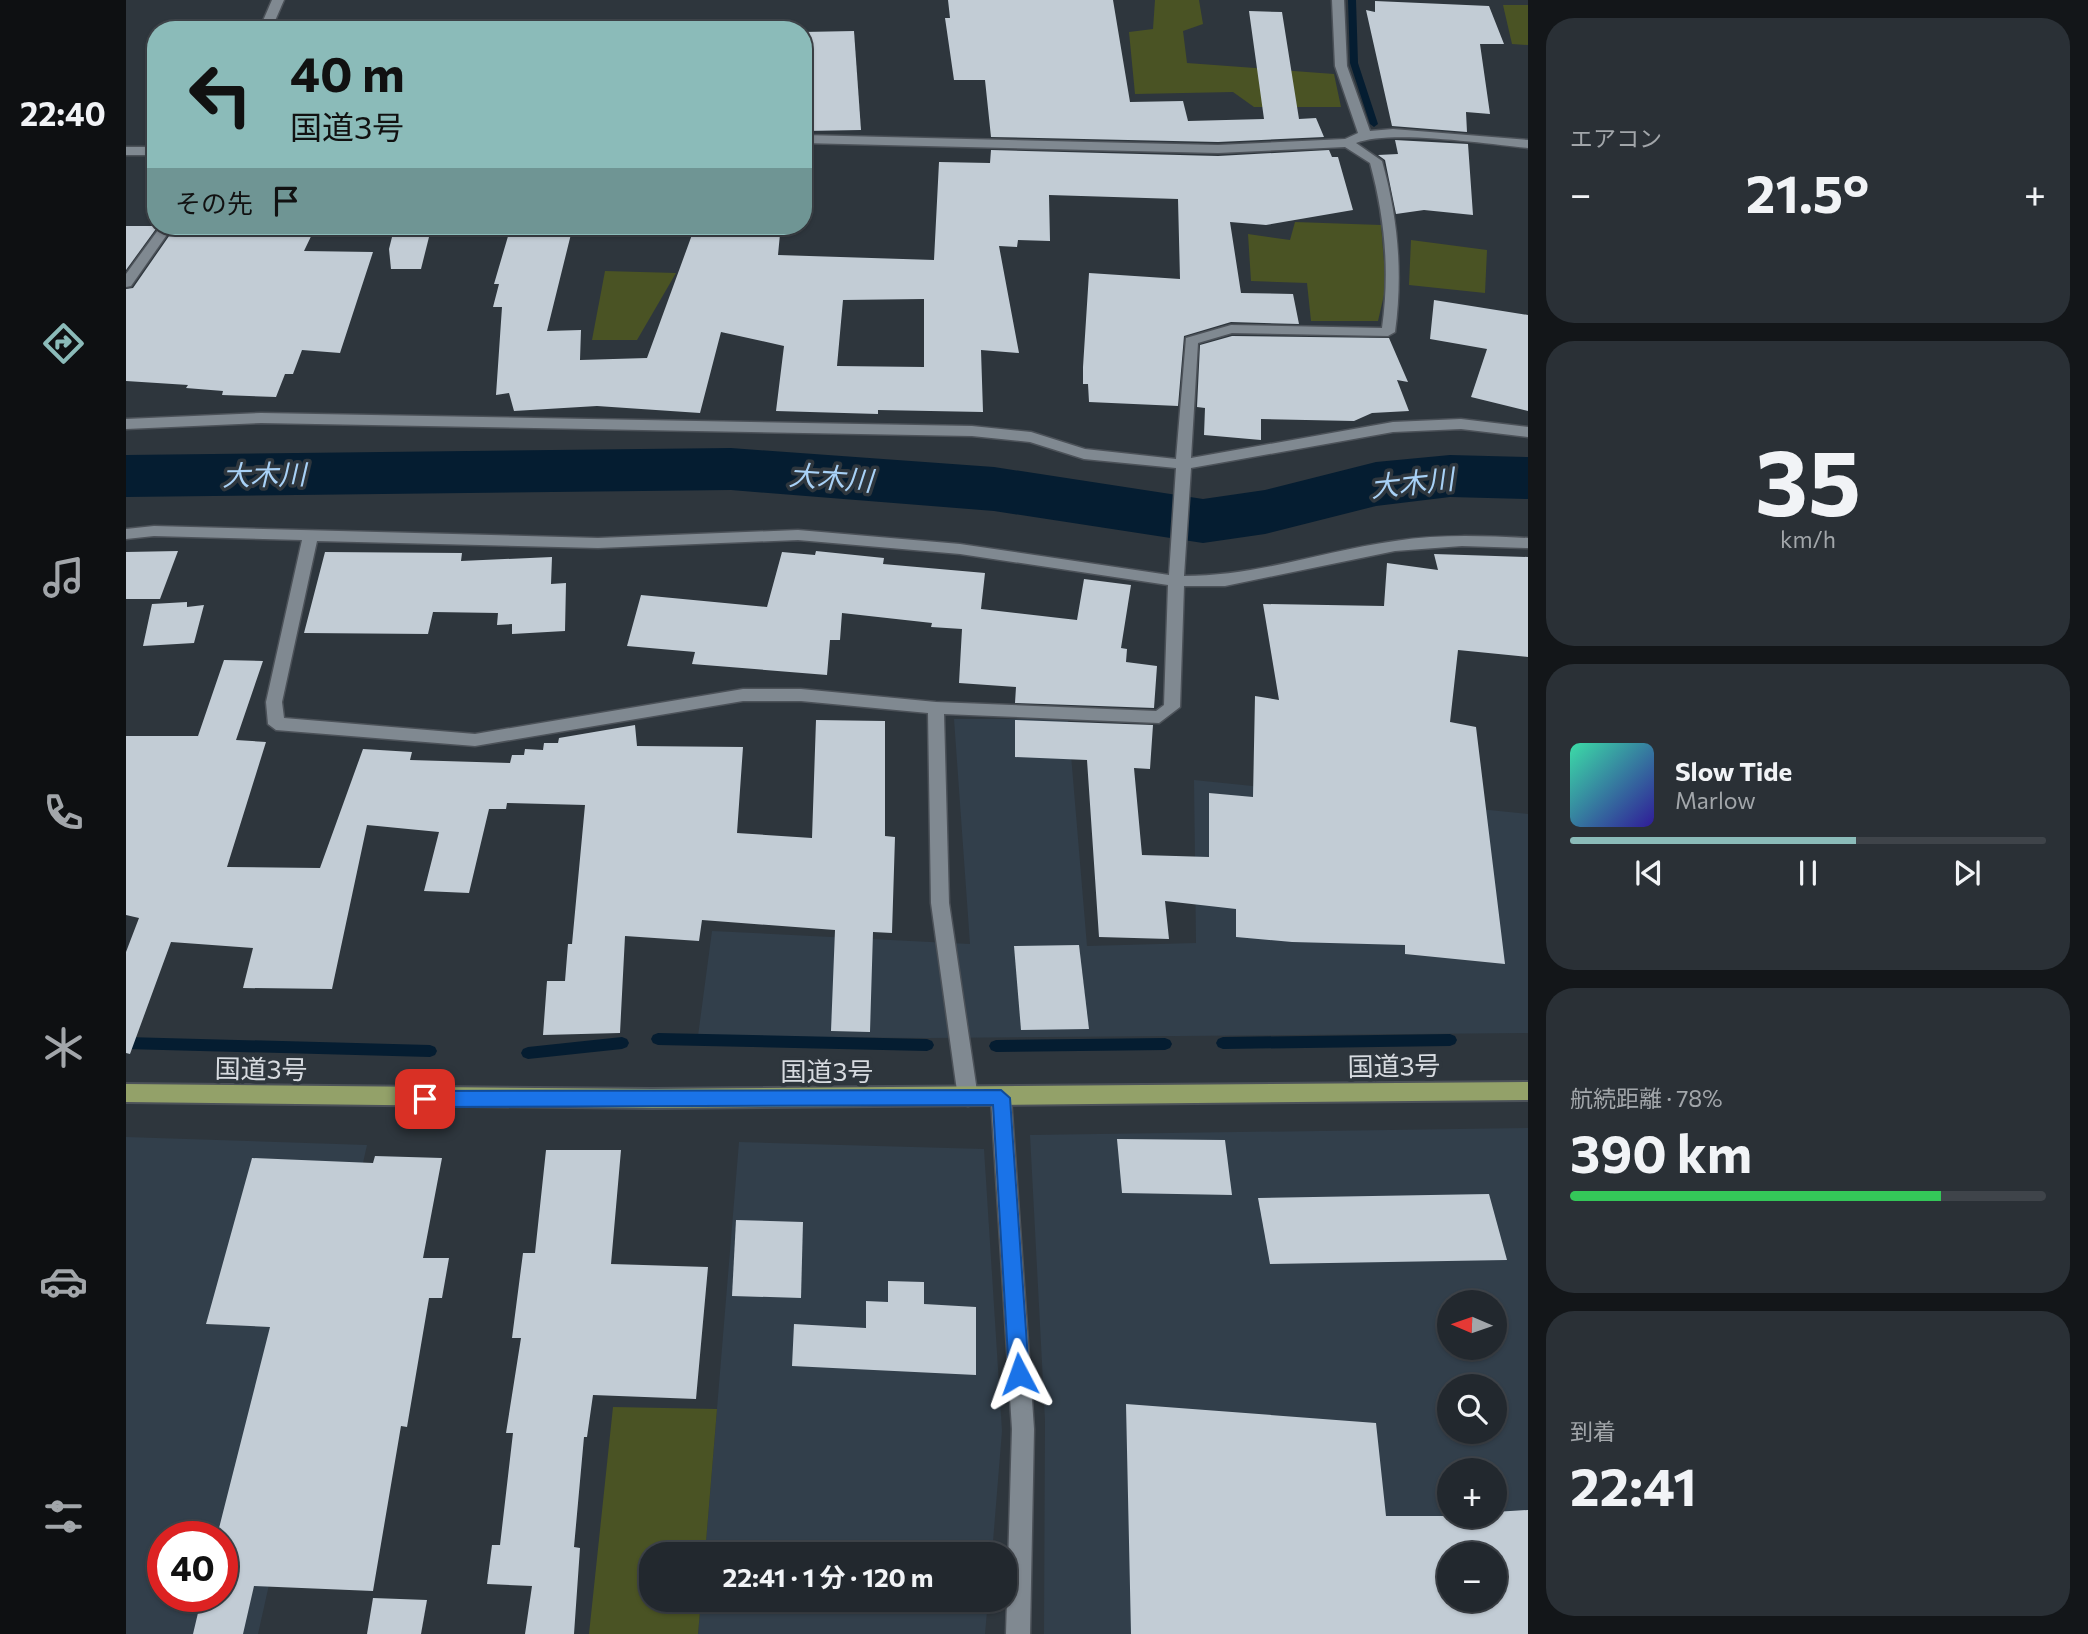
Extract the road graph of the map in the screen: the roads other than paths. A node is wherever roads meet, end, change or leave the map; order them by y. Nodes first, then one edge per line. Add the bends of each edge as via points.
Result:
1 (278, 0) edge
2 (1338, 0) edge
3 (269, 21) edge
4 (1365, 135) junction
5 (812, 139) edge
6 (1347, 143) junction
7 (1528, 144) edge
8 (126, 151) edge
9 (147, 151) edge
10 (161, 235) edge
11 (126, 283) edge
12 (126, 424) edge
13 (1528, 432) edge
14 (1182, 464) junction
15 (126, 534) edge
16 (311, 535) junction
17 (1528, 543) edge
18 (1176, 581) junction
19 (936, 708) junction
20 (1528, 1091) edge
21 (126, 1093) edge
22 (968, 1098) junction
23 (1001, 1098) junction
24 (1018, 1634) edge

1 - 3 street
2 - 4 street via 1341,66
4 - 6 street
4 - 7 street via 1393,133
5 - 6 street via 1218,149
6 - 14 street via 1376,161 1390,208 1395,288 1388,332 1231,329 1191,341
8 - 9 street
10 - 11 street
12 - 14 street via 261,418 972,431 1031,438 1084,454
13 - 14 street via 1461,424 1393,427
14 - 18 street
15 - 16 street
16 - 18 street via 598,543 798,534 960,549
16 - 19 street via 274,702 276,724 475,740 743,695 801,695
17 - 18 street via 1395,546 1225,581
18 - 19 street via 1172,708 1159,717
19 - 22 street via 940,903
20 - 23 highway, 国道3号
21 - 22 highway, 国道3号 via 397,1099
22 - 23 highway, 国道3号
23 - 24 street via 1023,1429

